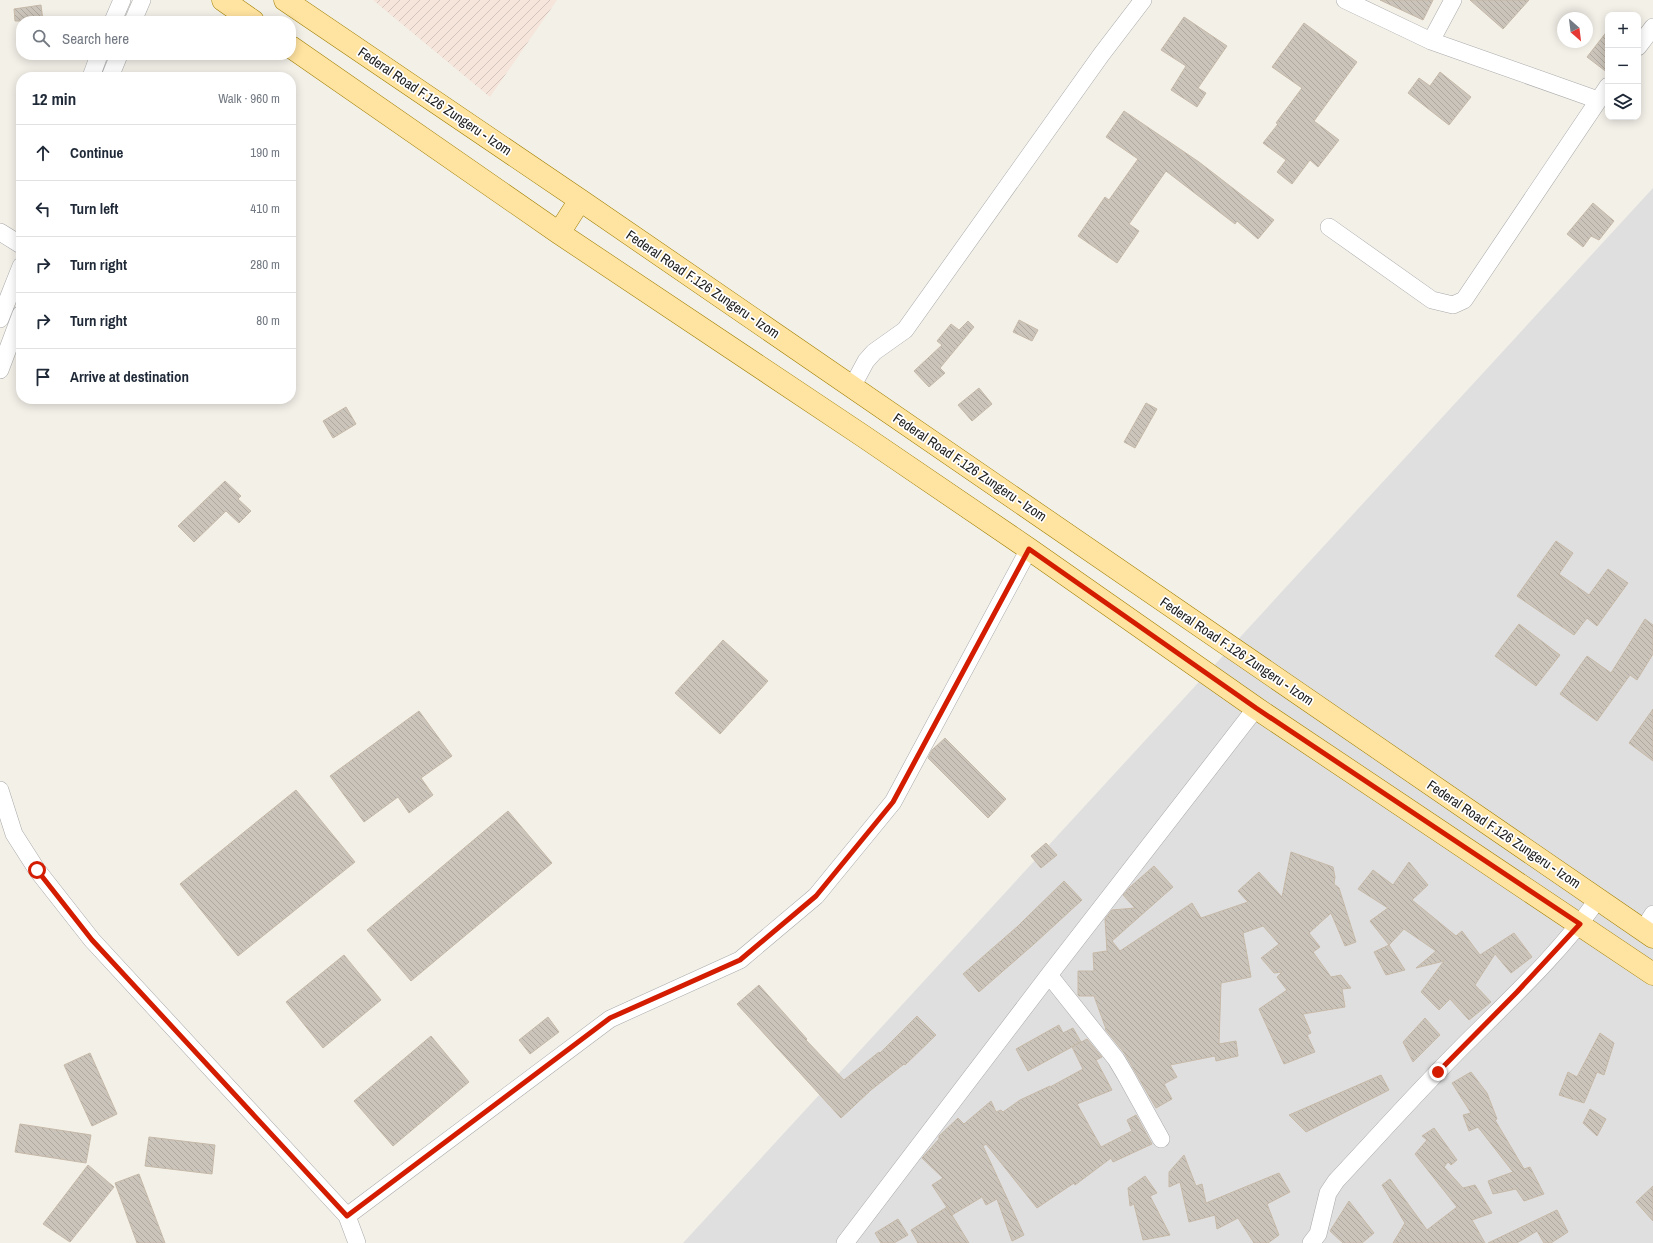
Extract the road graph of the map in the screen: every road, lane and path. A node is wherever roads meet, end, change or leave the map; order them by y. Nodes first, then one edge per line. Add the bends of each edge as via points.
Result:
1 (122, 0) edge
2 (142, 0) edge
3 (223, 0) edge
4 (285, 0) edge
5 (1143, 0) edge
6 (1345, 0) edge
7 (1454, 0) edge
8 (115, 16) edge
9 (135, 16) edge
10 (247, 16) edge
11 (1653, 27) edge
12 (1431, 41) junction
13 (1641, 43) edge
14 (296, 50) edge
15 (97, 60) edge
16 (117, 60) edge
17 (93, 72) edge
18 (112, 72) edge
19 (1603, 93) edge
20 (580, 200) junction
21 (1329, 227) dead end
22 (0, 232) edge
23 (559, 233) junction
24 (16, 242) edge
25 (16, 279) edge
26 (0, 319) edge
27 (16, 327) edge
28 (0, 370) edge
29 (852, 387) junction
30 (1029, 549) junction
31 (1256, 708) junction
32 (0, 790) edge
33 (1598, 899) junction
34 (1580, 924) junction
35 (1650, 927) edge
36 (1653, 974) edge
37 (1049, 975) junction
38 (1161, 1139) dead end
39 (347, 1216) junction
40 (357, 1243) edge
41 (845, 1243) edge
42 (1311, 1243) edge

1 - 8 street
2 - 9 street
3 - 10 main road
4 - 20 main road, Federal Road F.126 Zungeru - Izom
5 - 29 street via 905,330 874,352
6 - 12 street
7 - 12 street
11 - 13 street
12 - 19 street
14 - 23 main road
15 - 17 street
16 - 18 street
19 - 21 street via 1464,300 1453,305 1432,300
20 - 23 main road
20 - 29 main road, Federal Road F.126 Zungeru - Izom
22 - 24 street
23 - 30 main road
25 - 26 street
27 - 28 street
29 - 33 main road, Federal Road F.126 Zungeru - Izom
30 - 31 main road
30 - 39 street via 893,802 816,896 740,960 610,1018
31 - 34 main road
31 - 37 street
32 - 39 street via 14,834 37,870 92,940
33 - 34 street
33 - 35 main road, Federal Road F.126 Zungeru - Izom
34 - 36 main road
34 - 42 street via 1336,1181 1328,1193 1318,1234
37 - 38 street via 1116,1059
37 - 41 street
39 - 40 street

